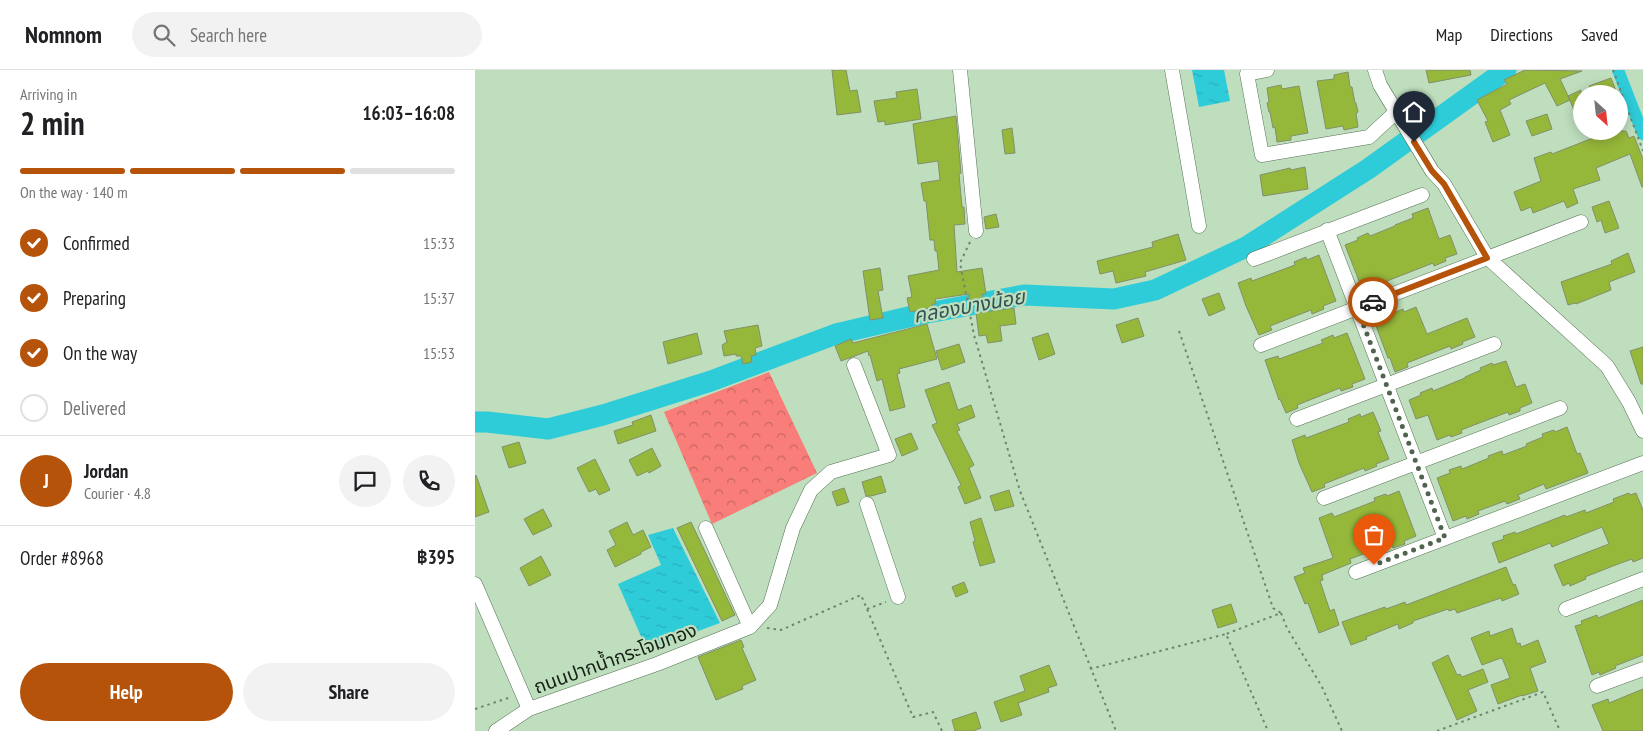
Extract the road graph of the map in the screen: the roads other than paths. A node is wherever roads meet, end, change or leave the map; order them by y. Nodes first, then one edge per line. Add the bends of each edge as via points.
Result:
1 (960, 70) edge
2 (1172, 70) edge
3 (1267, 70) edge
4 (1375, 70) edge
5 (1396, 112) junction
6 (1422, 195) dead end
7 (1581, 222) dead end
8 (1199, 226) dead end
9 (1327, 230) junction
10 (976, 231) road end
11 (1487, 258) junction
12 (1254, 259) dead end
13 (1357, 308) junction
14 (1494, 344) dead end
15 (1261, 345) dead end
16 (853, 365) dead end
17 (1387, 385) junction
18 (1560, 408) dead end
19 (1297, 420) dead end
20 (1643, 431) edge
21 (1416, 462) junction
22 (1643, 463) edge
23 (1324, 498) dead end
24 (867, 504) dead end
25 (706, 528) dead end
26 (1445, 538) junction
27 (1356, 572) dead end
28 (1643, 580) edge
29 (475, 584) edge
30 (898, 597) road end
31 (1567, 609) dead end
32 (750, 627) junction
33 (1643, 668) edge
34 (1597, 686) dead end
35 (529, 709) junction
36 (496, 731) edge

1 - 10 street
2 - 8 street
3 - 5 street via 1247,74 1262,155 1369,137
4 - 5 street
5 - 11 street via 1432,171 1444,184
6 - 9 street
7 - 11 street
9 - 12 street
9 - 13 street
11 - 13 street
11 - 20 street via 1607,366
13 - 15 street
13 - 17 street
14 - 17 street
16 - 32 street via 889,455 831,472 811,490 793,528 770,605
17 - 19 street
17 - 21 street
18 - 21 street
21 - 23 street
21 - 26 street
22 - 26 street
24 - 30 street
25 - 32 street
26 - 27 street
28 - 31 street
29 - 35 street
32 - 35 street, ถนนปากน้ำกระโจมทอง
33 - 34 street
35 - 36 street, ถนนปากน้ำกระโจมทอง

